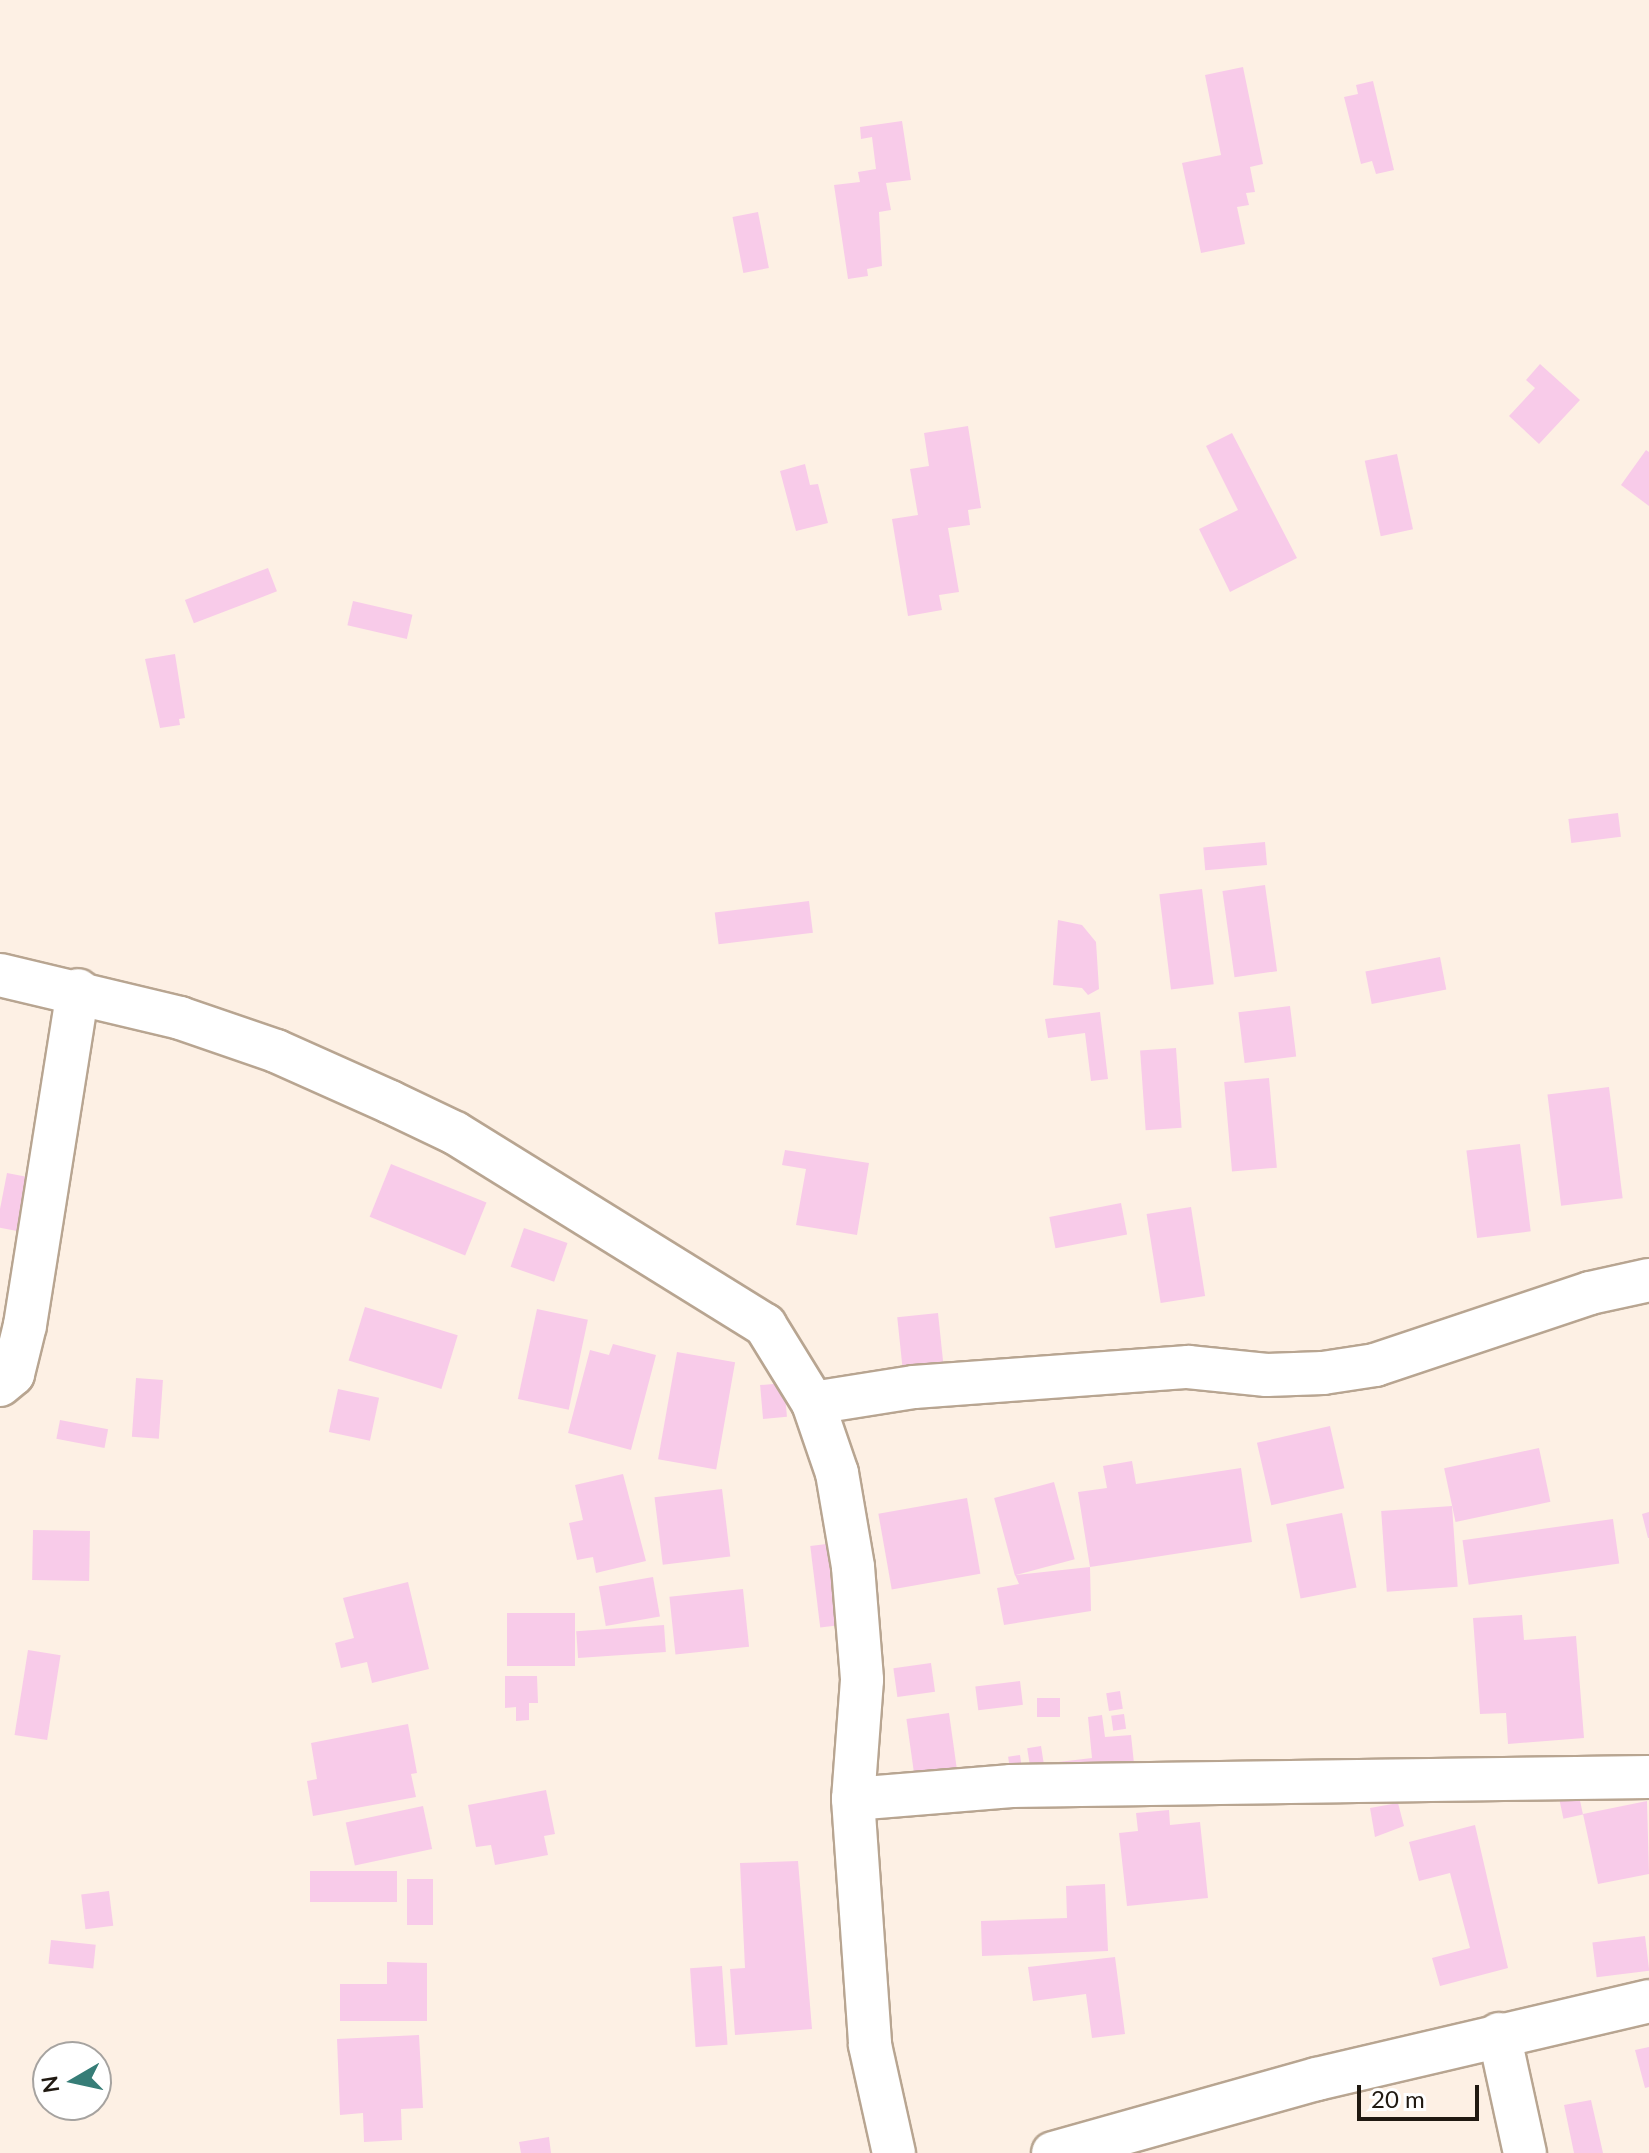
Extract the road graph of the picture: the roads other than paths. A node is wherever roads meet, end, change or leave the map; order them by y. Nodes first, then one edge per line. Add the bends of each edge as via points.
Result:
1 (0, 975) edge
2 (78, 990) junction
3 (1649, 1280) edge
4 (0, 1385) edge
5 (813, 1403) junction
6 (1649, 1777) edge
7 (853, 1799) junction
8 (1649, 2001) edge
9 (1499, 2034) junction
10 (894, 2153) edge
11 (1053, 2153) edge
12 (1525, 2153) edge

1 - 2 street
2 - 4 street via 25,1325 13,1374
2 - 5 street via 276,1051 455,1133 765,1325
3 - 5 street via 1590,1293 1375,1365 1323,1373 1267,1375 1188,1367 914,1387
5 - 7 street via 837,1473 853,1567 862,1680
6 - 7 street via 1027,1786
7 - 10 street via 870,2045
8 - 9 street
9 - 11 street
9 - 12 street

